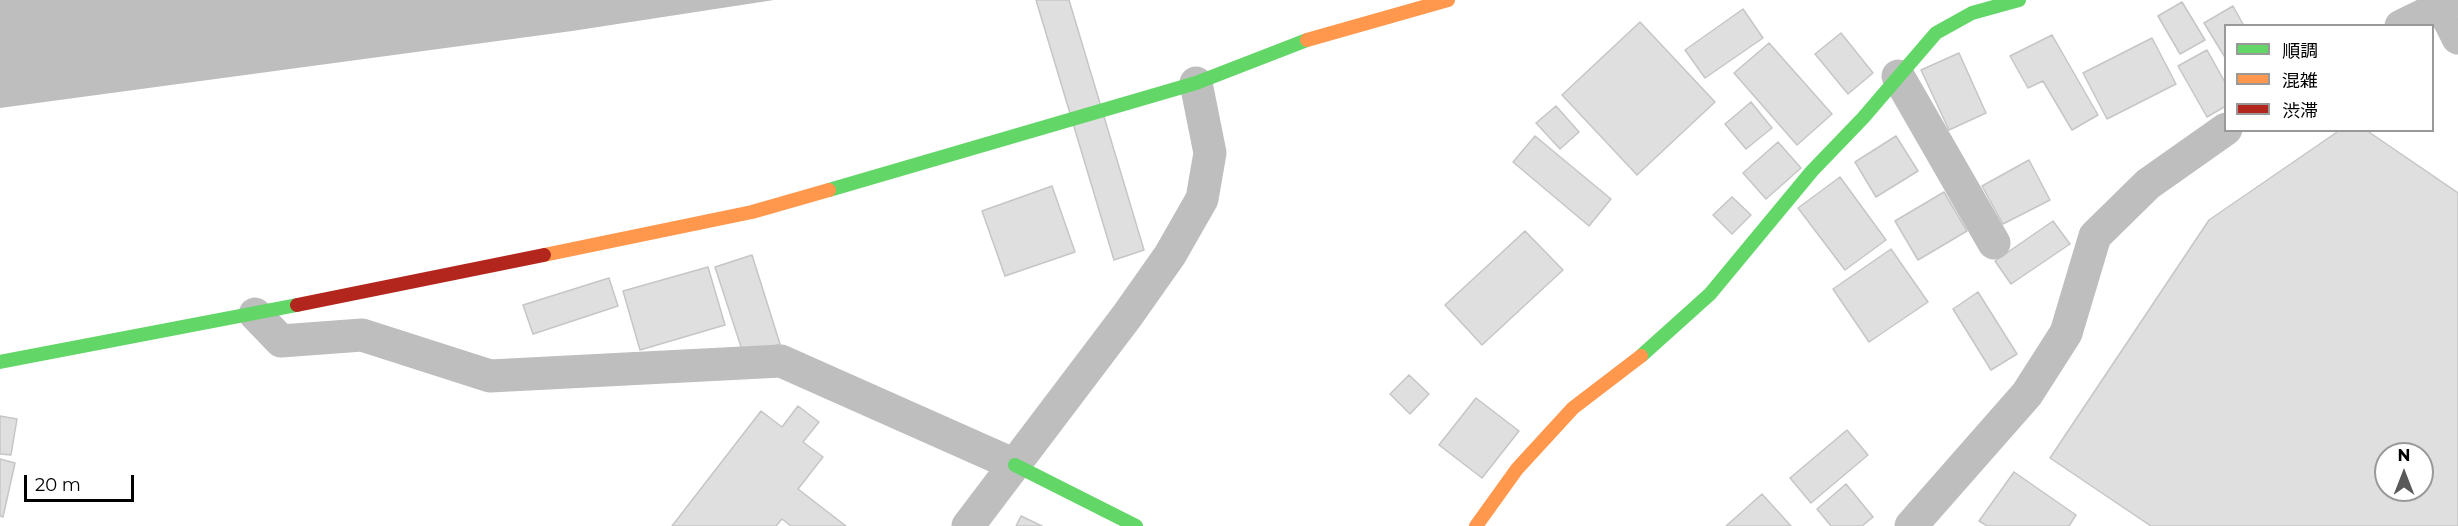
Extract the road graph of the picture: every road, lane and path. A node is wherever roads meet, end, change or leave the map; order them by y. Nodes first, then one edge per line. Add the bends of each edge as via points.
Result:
1 (1448, 0) edge
2 (2019, 0) edge
3 (2448, 3) edge
4 (2405, 24) edge
5 (2458, 38) edge
6 (1898, 76) junction
7 (1196, 83) junction
8 (2224, 130) edge
9 (1994, 243) dead end
10 (255, 314) junction
11 (0, 362) edge
12 (1015, 465) junction
13 (968, 526) edge
14 (1136, 526) edge
15 (1476, 526) edge
16 (1911, 526) edge

1 - 7 street via 1316,36
2 - 6 street via 1972,14 1936,33
3 - 4 street
3 - 5 street
6 - 9 street
6 - 15 street via 1812,171 1710,294 1648,350 1573,408 1517,469
7 - 10 street via 752,212
7 - 12 street via 1210,153 1202,199 1170,255
8 - 16 street via 2148,184 2095,236 2066,333 2027,394
10 - 11 street
10 - 12 street via 281,340 362,334 490,376 781,361
12 - 13 street
12 - 14 street

